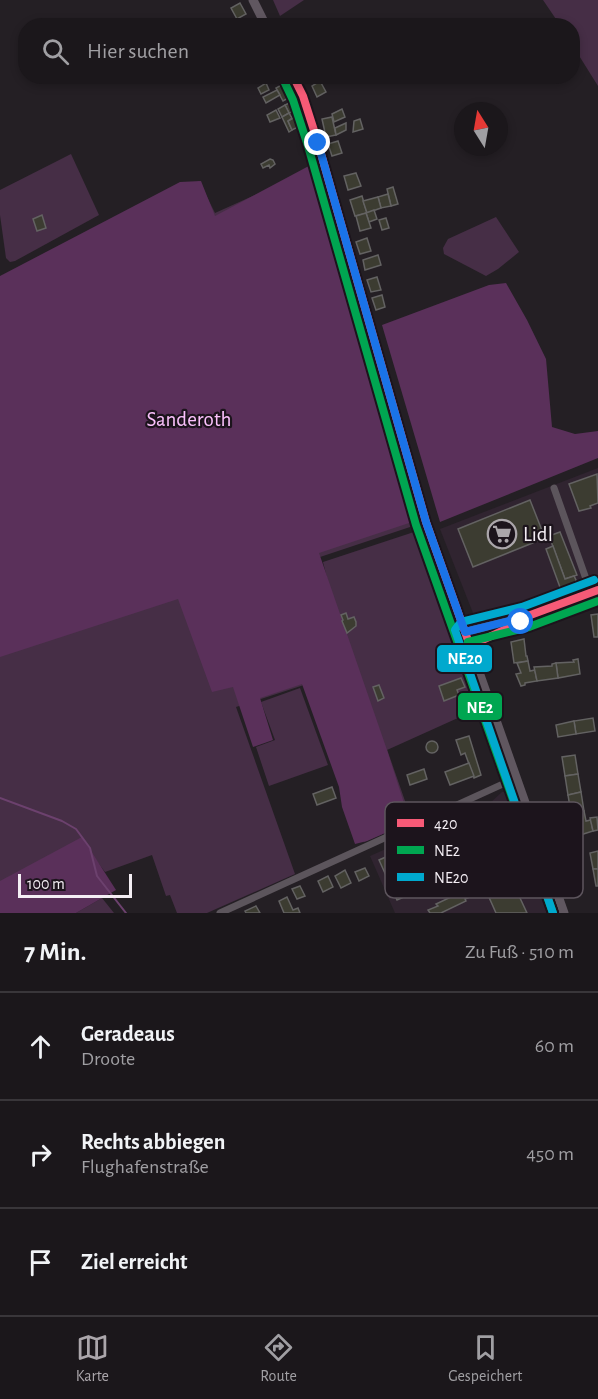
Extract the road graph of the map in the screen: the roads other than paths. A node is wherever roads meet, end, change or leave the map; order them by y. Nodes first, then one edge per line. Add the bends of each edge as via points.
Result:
1 (253, 0) edge
2 (262, 18) edge
3 (297, 84) edge
4 (554, 488) dead end
5 (595, 591) edge
6 (525, 617) junction
7 (465, 632) junction
8 (470, 646) junction
9 (516, 778) junction
10 (463, 802) edge
11 (525, 802) edge
12 (385, 838) edge
13 (559, 898) edge
14 (220, 913) edge
15 (564, 913) edge

1 - 2 main road
3 - 7 main road via 313,124 426,522
4 - 5 street
5 - 6 street
6 - 7 street
6 - 8 street
7 - 8 main road
8 - 9 main road
9 - 10 street
9 - 11 main road
12 - 14 street
13 - 15 main road

